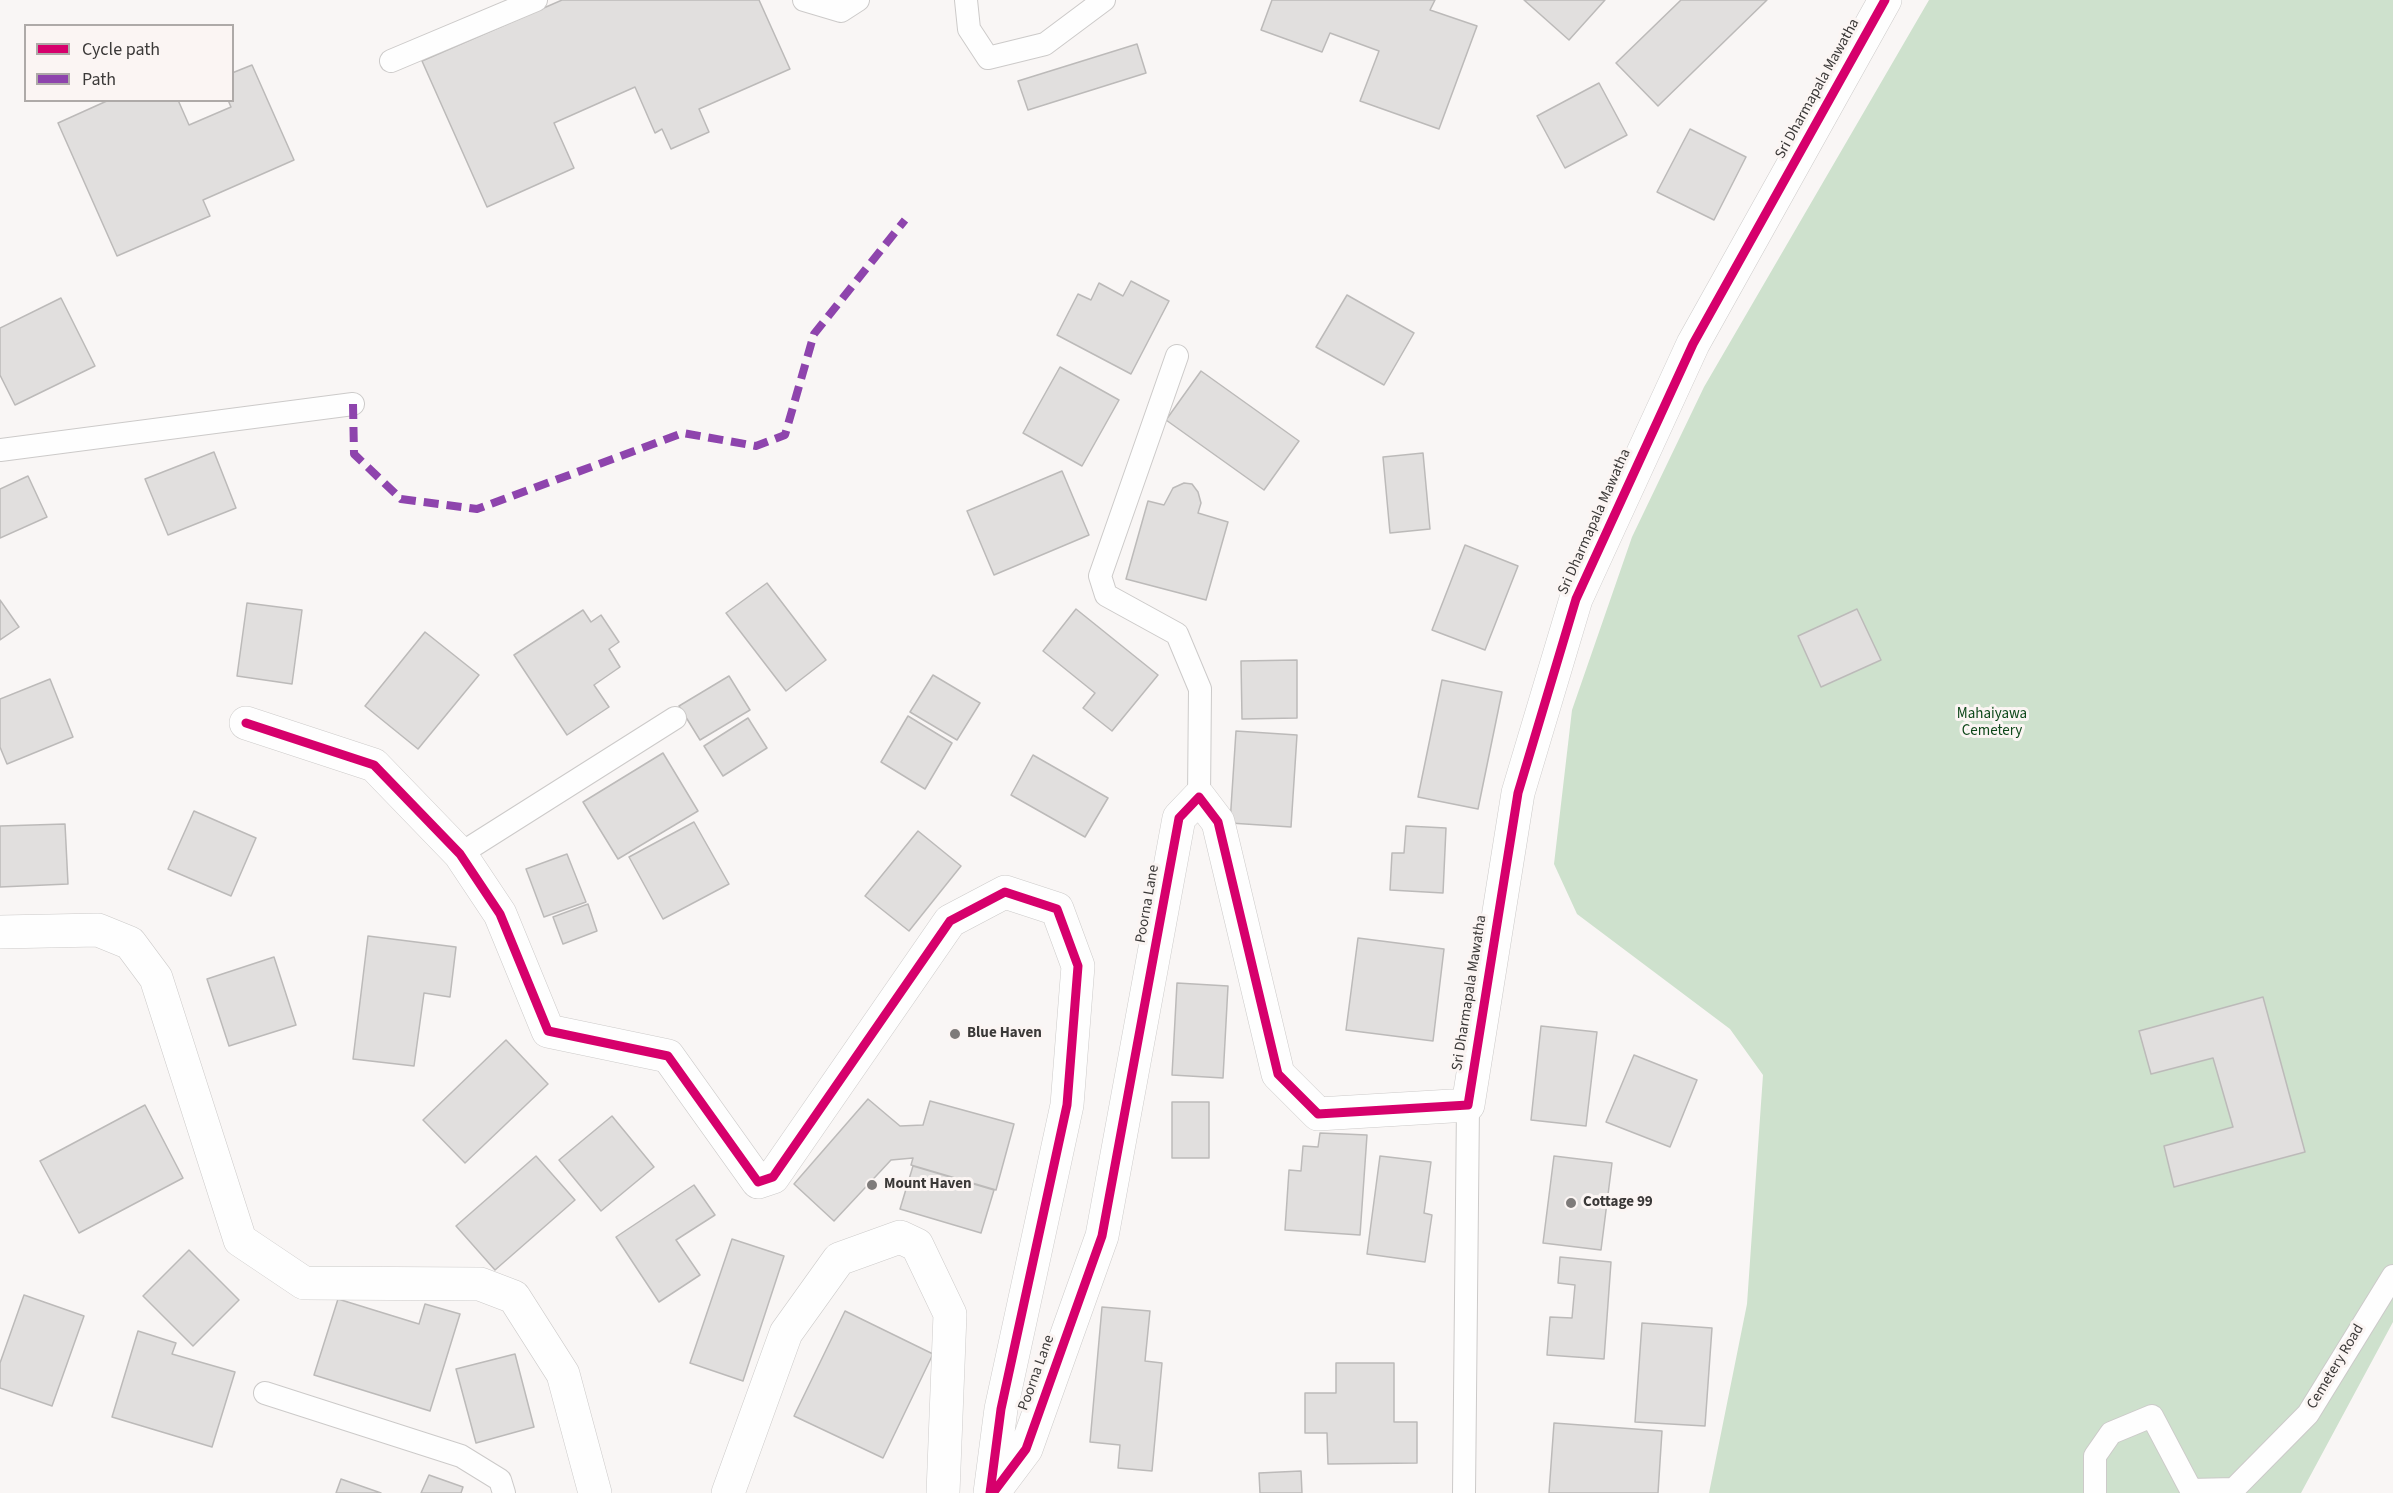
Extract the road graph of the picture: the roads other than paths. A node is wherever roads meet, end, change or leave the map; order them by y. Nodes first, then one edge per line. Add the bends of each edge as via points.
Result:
1 (536, 0) edge
2 (804, 0) edge
3 (858, 0) edge
4 (966, 0) edge
5 (1104, 0) edge
6 (1885, 0) edge
7 (391, 61) dead end
8 (1177, 356) dead end
9 (353, 404) dead end
10 (0, 450) edge
11 (675, 718) dead end
12 (246, 723) dead end
13 (1199, 796) junction
14 (460, 854) junction
15 (0, 932) edge
16 (1467, 1105) junction
17 (2393, 1276) edge
18 (265, 1393) dead end
19 (504, 1493) edge
20 (595, 1493) edge
21 (728, 1493) edge
22 (943, 1493) edge
23 (992, 1493) edge
24 (1464, 1493) edge
25 (2095, 1493) edge

1 - 7 lane
2 - 3 lane via 841,11
4 - 5 lane via 969,29 988,58 1045,44
6 - 16 street, Sri Dharmapala Mawatha via 1692,344 1576,599 1518,793
8 - 13 lane via 1100,576 1106,595 1177,634 1200,689
9 - 10 lane
11 - 14 lane
12 - 14 street via 374,765
13 - 16 street via 1218,822 1278,1074 1318,1114
13 - 23 street, Poorna Lane via 1179,818 1102,1236 1026,1449
14 - 23 street via 500,914 548,1031 668,1056 758,1182 773,1177 950,921 1005,892 1057,909 1078,966 1067,1105 1001,1409
15 - 20 street via 98,930 130,943 156,978 240,1240 304,1283 480,1284 514,1297 563,1374
16 - 24 lane
17 - 25 lane, Cemetery Road via 2308,1414 2234,1489 2191,1490 2152,1416 2111,1433 2095,1456
18 - 19 lane via 461,1456 500,1480
21 - 22 street via 786,1333 839,1259 900,1237 916,1245 950,1314

